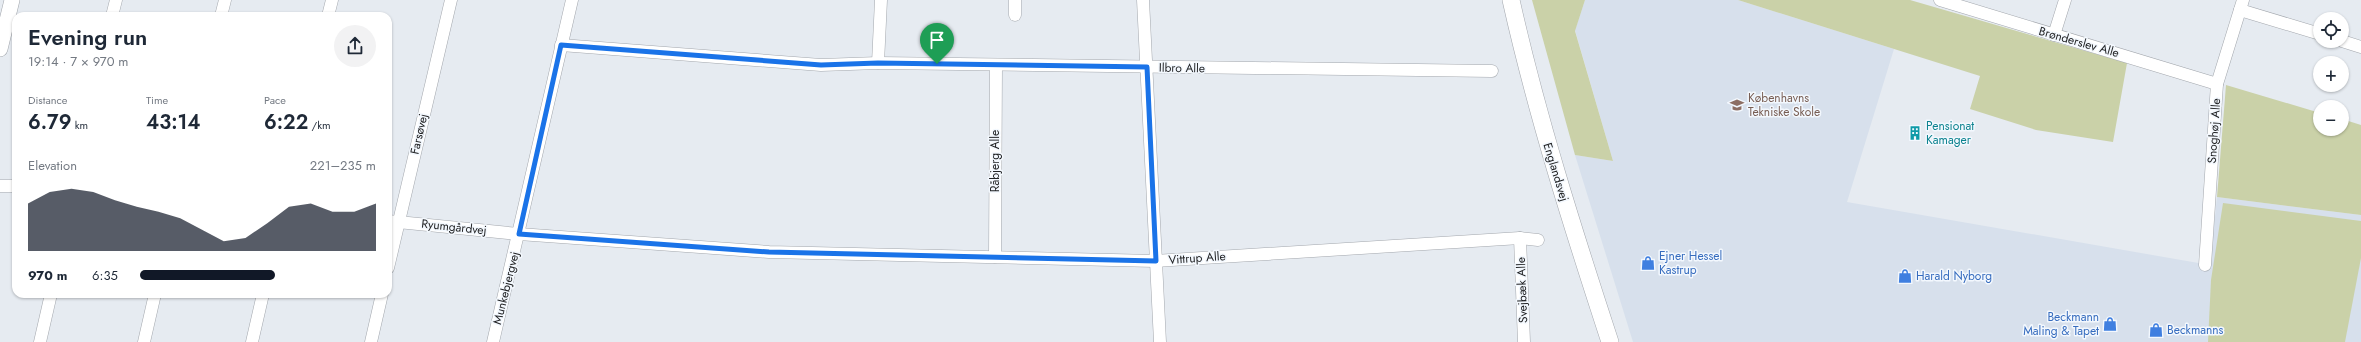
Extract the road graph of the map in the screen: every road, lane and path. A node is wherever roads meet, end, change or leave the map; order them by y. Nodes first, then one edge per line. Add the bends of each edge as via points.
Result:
1 (12, 0) edge
2 (116, 0) edge
3 (225, 0) edge
4 (332, 0) edge
5 (451, 0) edge
6 (572, 0) edge
7 (881, 0) edge
8 (1015, 0) edge
9 (1143, 0) edge
10 (1511, 0) edge
11 (1940, 0) edge
12 (2065, 0) edge
13 (2241, 5) edge
14 (113, 12) edge
15 (222, 12) edge
16 (329, 12) edge
17 (1015, 14) dead end
18 (2313, 31) edge
19 (2054, 35) junction
20 (2349, 43) edge
21 (561, 45) junction
22 (2361, 47) edge
23 (0, 49) edge
24 (878, 63) junction
25 (996, 65) junction
26 (1147, 67) junction
27 (1492, 72) dead end
28 (2217, 84) junction
29 (0, 186) edge
30 (12, 186) edge
31 (393, 221) edge
32 (519, 234) junction
33 (1520, 238) junction
34 (1538, 240) dead end
35 (995, 256) junction
36 (1156, 261) junction
37 (2205, 265) dead end
38 (50, 298) edge
39 (154, 298) edge
40 (262, 298) edge
41 (381, 298) edge
42 (40, 342) edge
43 (144, 342) edge
44 (252, 342) edge
45 (371, 342) edge
46 (493, 342) edge
47 (1160, 342) edge
48 (1524, 342) edge
49 (1610, 342) edge

1 - 23 street
2 - 14 street
3 - 15 street
4 - 16 street
5 - 31 street, Farsøvej
6 - 21 street, Munkebjergvej
7 - 24 street
8 - 17 street
9 - 26 street
10 - 49 main road, Englandsvej via 1526,68 1550,151
11 - 19 street, Brønderslev Alle
12 - 19 street
13 - 18 street
13 - 28 street, Snoghøj Alle
19 - 28 street, Brønderslev Alle
20 - 22 street
21 - 24 street, Ilbro Alle via 814,65
21 - 32 street, Munkebjergvej
24 - 25 street, Ilbro Alle
25 - 26 street, Ilbro Alle
25 - 35 street, Råbjerg Alle
26 - 27 street, Ilbro Alle
26 - 36 street
28 - 37 street, Snoghøj Alle
29 - 30 street
31 - 32 street, Ryumgårdvej
32 - 35 street, Vittrup Alle via 769,252
32 - 46 street, Munkebjergvej
33 - 34 street, Vittrup Alle
33 - 36 street, Vittrup Alle
33 - 48 street, Svejbæk Alle
35 - 36 street, Vittrup Alle
36 - 47 street
38 - 42 street
39 - 43 street
40 - 44 street
41 - 45 street

